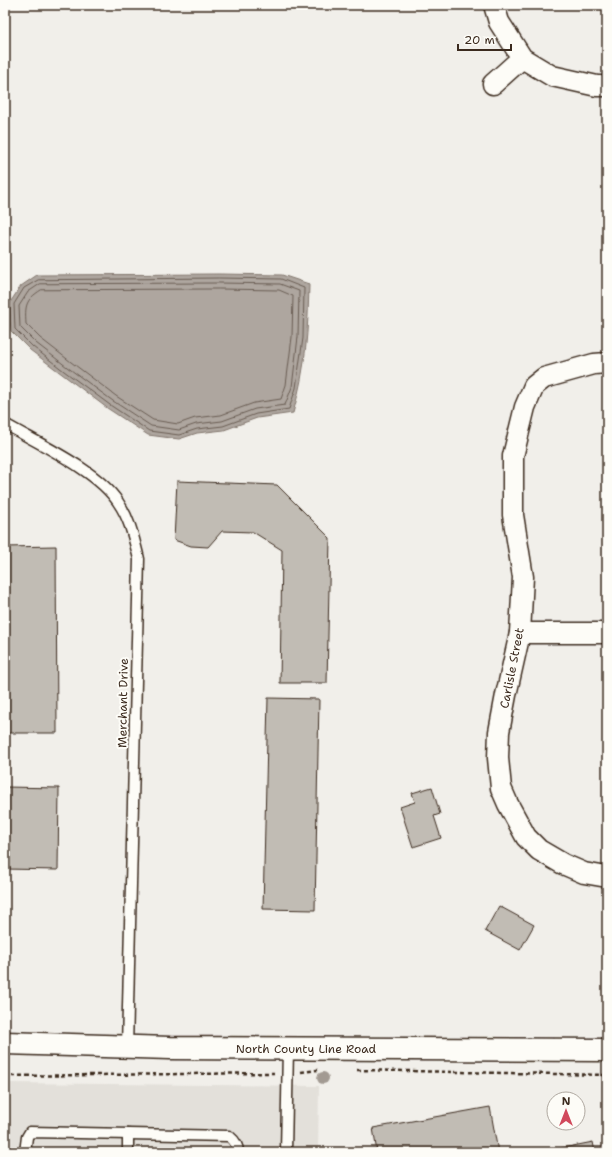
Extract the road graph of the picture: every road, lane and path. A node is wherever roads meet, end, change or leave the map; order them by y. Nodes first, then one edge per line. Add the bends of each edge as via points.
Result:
1 (494, 5) edge
2 (522, 58) junction
3 (493, 84) dead end
4 (607, 86) edge
5 (607, 363) edge
6 (5, 424) edge
7 (520, 633) junction
8 (607, 633) edge
9 (607, 878) edge
10 (5, 1043) edge
11 (127, 1047) junction
12 (288, 1048) junction
13 (607, 1050) edge
14 (322, 1070) dead end
15 (351, 1070) dead end
16 (288, 1073) junction
17 (607, 1075) edge
18 (5, 1076) edge
19 (128, 1134) junction
20 (25, 1152) edge
21 (128, 1152) edge
22 (238, 1152) edge
23 (286, 1152) edge

1 - 2 street via 499,22
2 - 3 street
2 - 4 street via 552,76
5 - 7 street, Carlisle Street via 594,364 544,378 534,386 525,407 513,456 513,515 523,577
6 - 11 lane, Merchant Drive via 80,467 102,483 118,502 128,521 139,559
7 - 8 street
7 - 9 street, Carlisle Street via 499,732 501,788 519,825 539,850 584,873
10 - 11 street, North County Line Road
11 - 12 street, North County Line Road
12 - 13 street, North County Line Road
12 - 16 lane
14 - 16 path
15 - 17 path
16 - 18 path
16 - 23 lane
19 - 20 lane via 30,1132
19 - 21 lane
19 - 22 lane via 229,1136 234,1140

